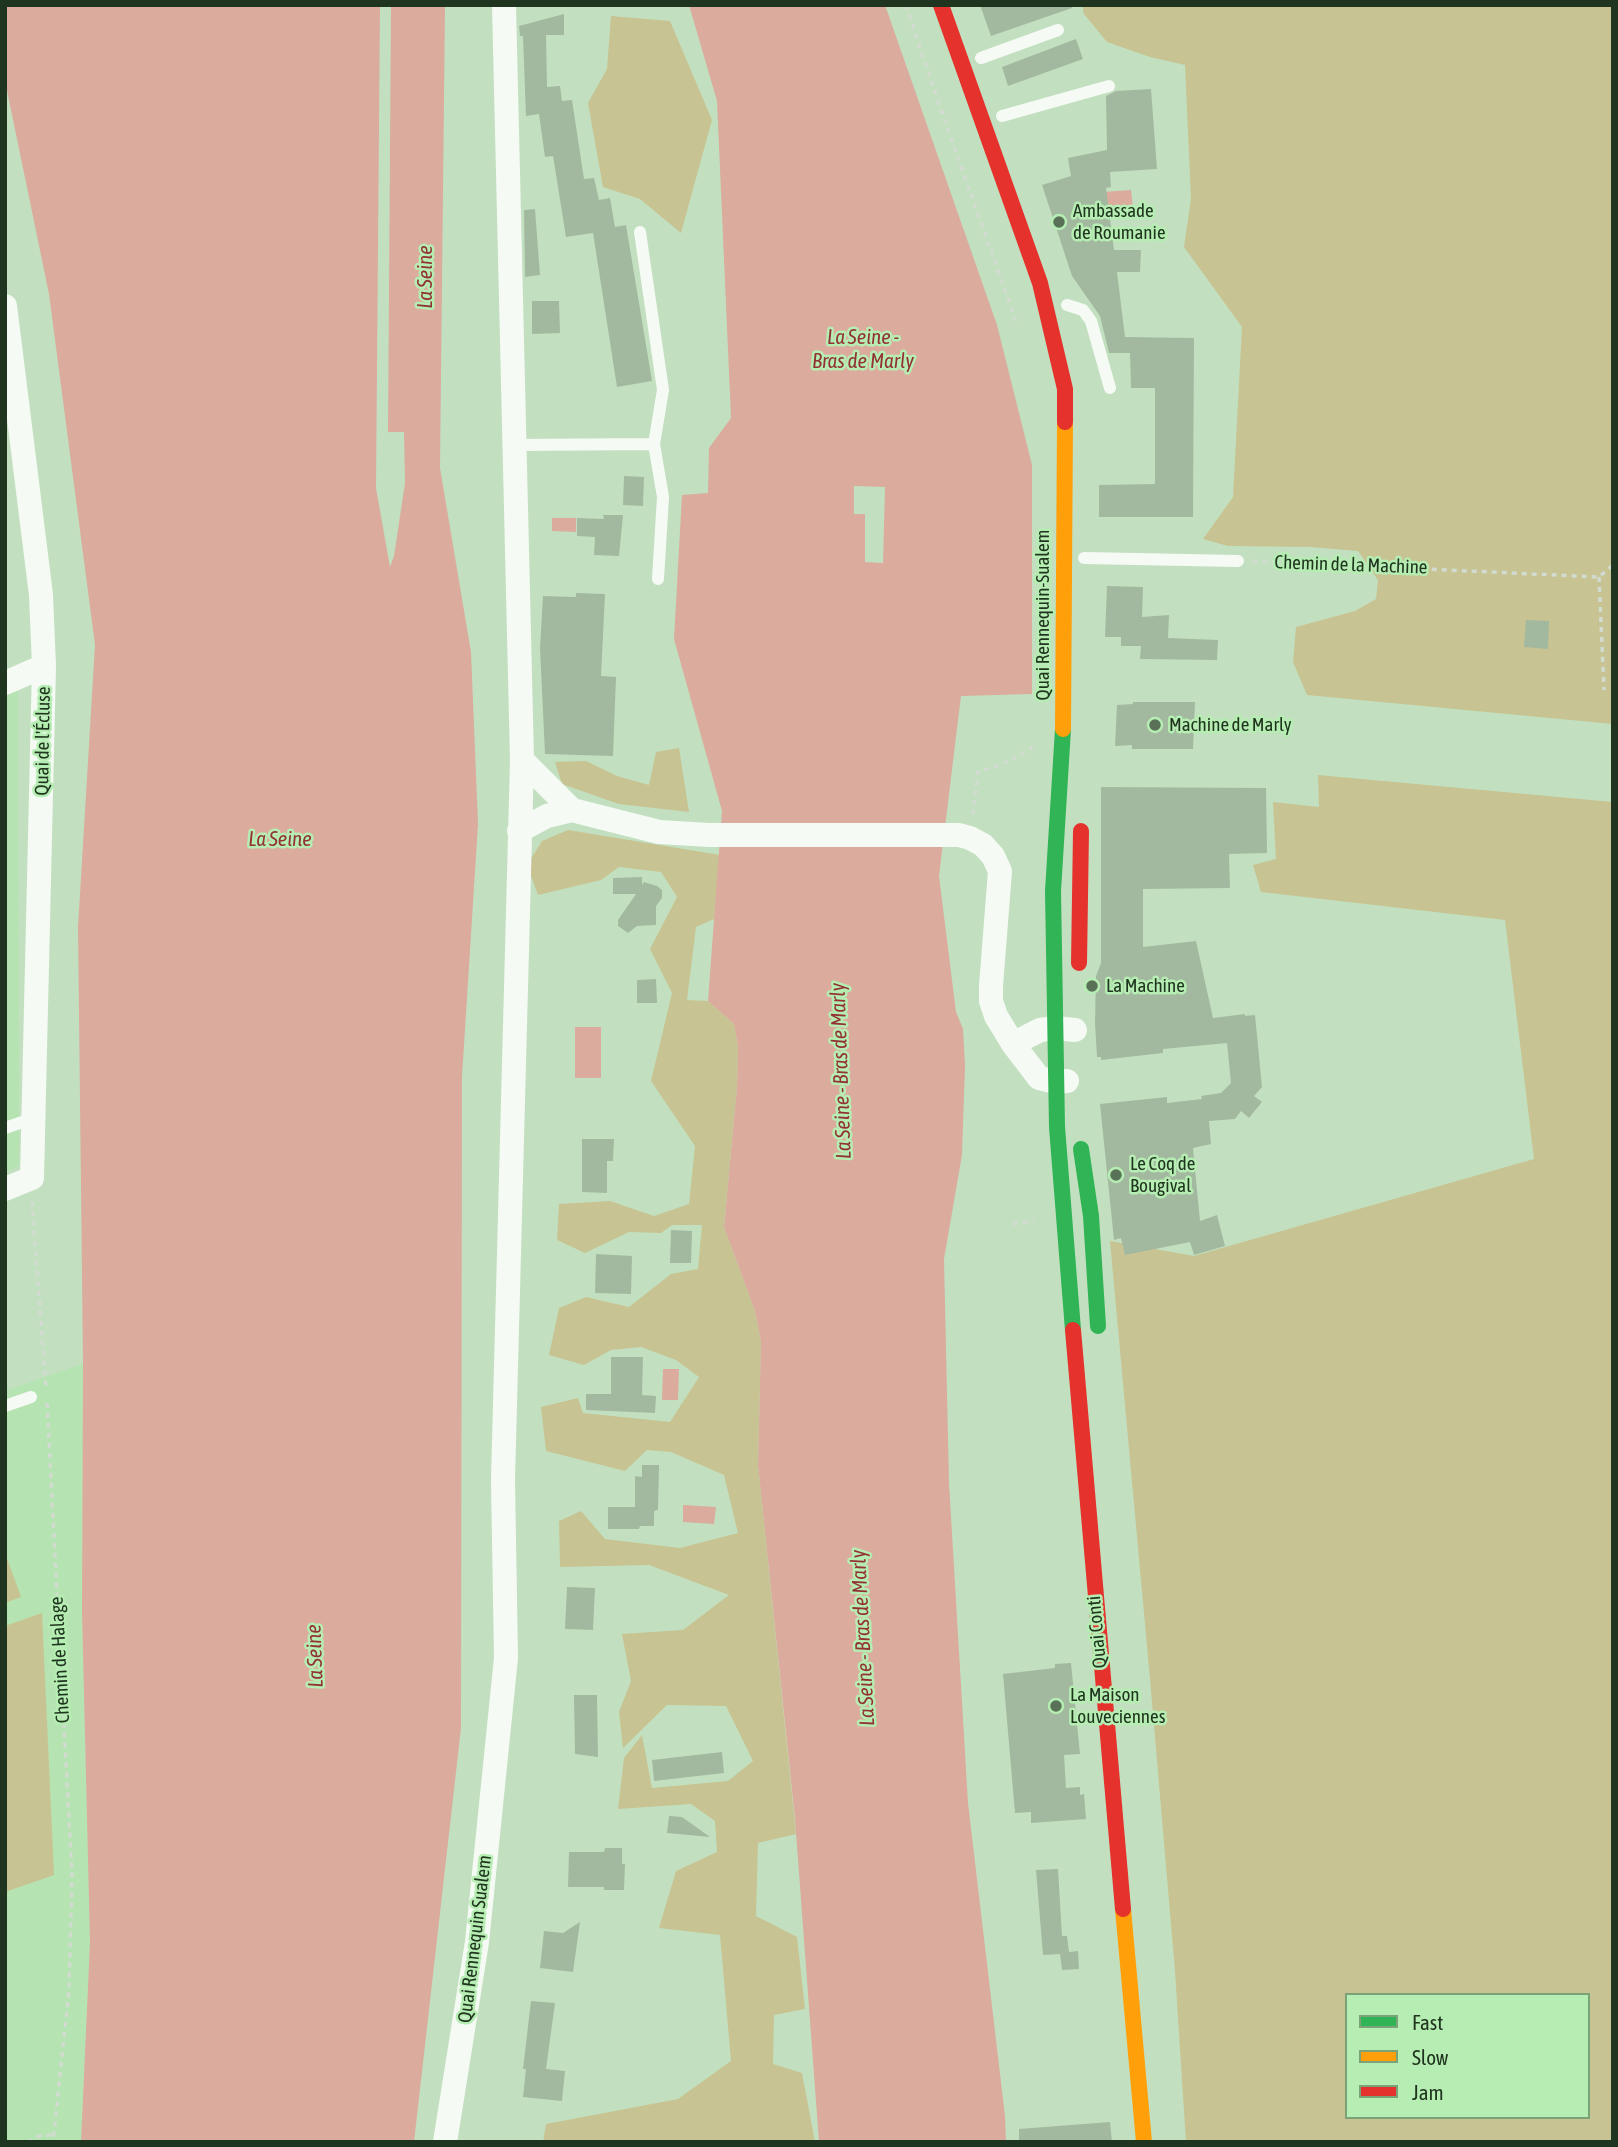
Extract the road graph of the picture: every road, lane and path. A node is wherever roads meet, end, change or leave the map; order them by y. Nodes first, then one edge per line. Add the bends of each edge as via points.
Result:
1 (504, 5) edge
2 (906, 5) edge
3 (941, 5) edge
4 (1058, 30) dead end
5 (981, 58) dead end
6 (1109, 86) dead end
7 (1002, 116) dead end
8 (640, 232) dead end
9 (1062, 286) dead end
10 (1067, 305) junction
11 (5, 306) edge
12 (1017, 324) dead end
13 (1073, 326) dead end
14 (1110, 388) dead end
15 (513, 444) junction
16 (654, 444) junction
17 (1084, 559) dead end
18 (1238, 561) joint
19 (1613, 565) edge
20 (1598, 577) junction
21 (658, 579) dead end
22 (44, 666) junction
23 (5, 683) edge
24 (1604, 690) dead end
25 (1037, 736) dead end
26 (522, 760) junction
27 (572, 810) junction
28 (1082, 820) dead end
29 (519, 831) junction
30 (965, 836) junction
31 (1078, 982) dead end
32 (1070, 1029) junction
33 (1013, 1044) junction
34 (1070, 1081) junction
35 (34, 1118) junction
36 (5, 1128) edge
37 (1078, 1132) dead end
38 (32, 1178) junction
39 (5, 1189) edge
40 (1039, 1221) dead end
41 (1013, 1224) dead end
42 (1065, 1245) joint
43 (1099, 1339) dead end
44 (31, 1396) dead end
45 (5, 1406) edge
46 (54, 2135) junction
47 (28, 2142) edge
48 (53, 2142) edge
49 (445, 2142) edge
50 (1143, 2142) edge

1 - 15 street, Quai Rennequin Sualem
2 - 12 path
3 - 32 main road, Quai Rennequin-Sualem via 1040,283 1065,389 1063,729 1053,891
4 - 5 lane
6 - 7 lane
8 - 16 lane via 663,390
9 - 10 main road
10 - 13 main road
10 - 14 lane via 1083,310 1091,321
11 - 22 street, Quai de l'Écluse via 41,595
15 - 16 lane
15 - 26 street, Quai Rennequin Sualem
16 - 21 lane via 663,497
17 - 18 lane
18 - 20 path, Chemin de la Machine
19 - 20 path
20 - 24 path
22 - 23 street
22 - 35 street, Quai de l'Écluse
25 - 30 path via 1033,747 978,772
26 - 27 street
26 - 29 street, Quai Rennequin Sualem
27 - 29 street via 547,816
27 - 30 street via 659,832
28 - 31 main road
29 - 49 street, Quai Rennequin Sualem via 503,1480 506,1658 477,1942
30 - 33 street via 983,845 1000,871 991,1001
32 - 33 street via 1040,1030
32 - 34 main road, Quai Rennequin-Sualem
33 - 34 street via 1039,1078
34 - 42 main road, Quai Rennequin-Sualem
35 - 36 lane
35 - 38 street, Quai de l'Écluse
37 - 43 main road via 1091,1216
38 - 39 street
38 - 46 path, Chemin de Halage via 72,1877 69,1990
40 - 41 path
42 - 50 main road, Quai Conti
44 - 45 lane
46 - 47 path
46 - 48 path, Chemin de Halage

